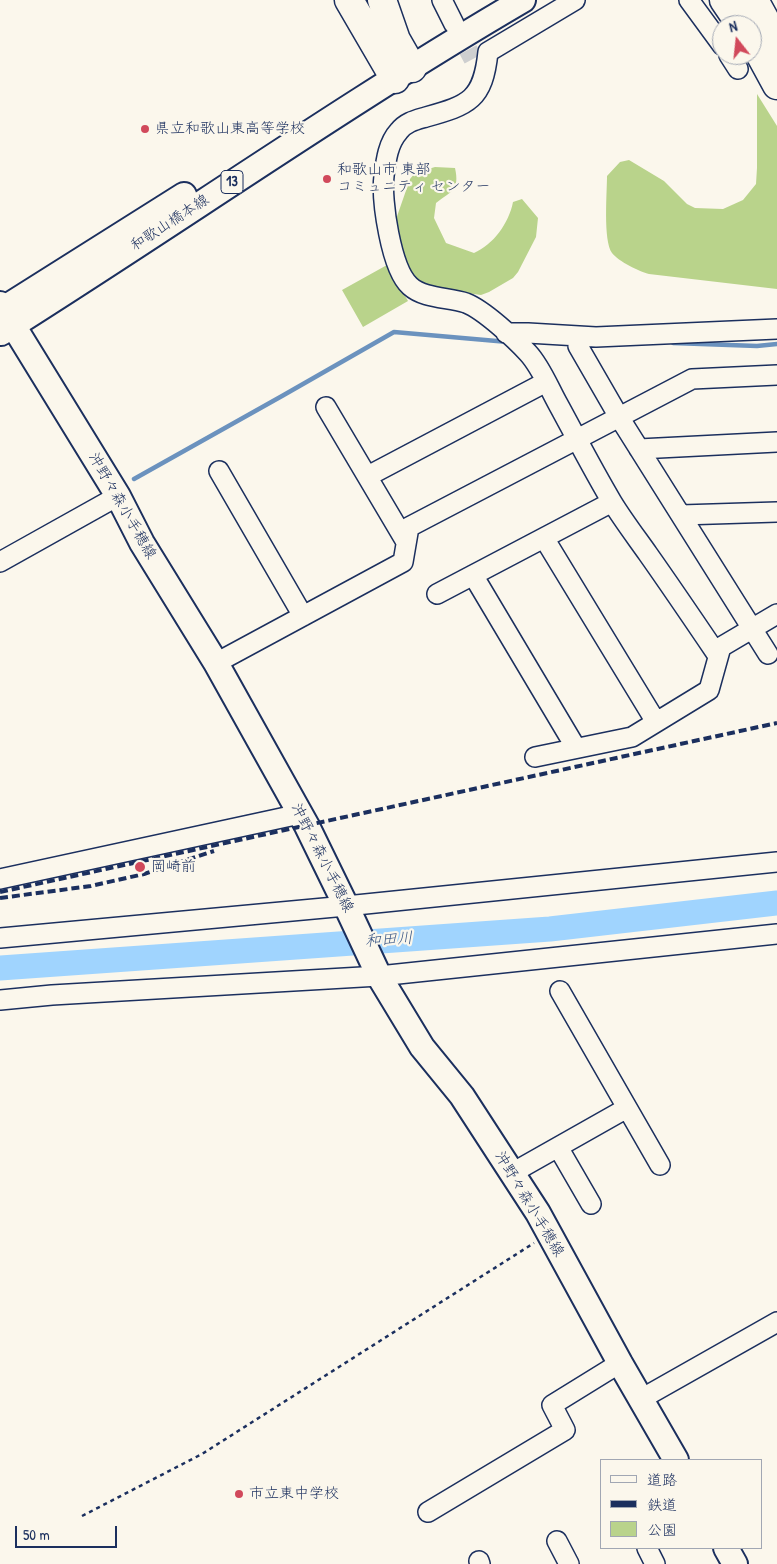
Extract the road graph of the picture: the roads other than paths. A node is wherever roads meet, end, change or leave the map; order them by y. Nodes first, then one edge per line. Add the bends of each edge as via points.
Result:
1 (349, 0) edge
2 (382, 0) edge
3 (442, 0) edge
4 (523, 0) edge
5 (575, 0) edge
6 (689, 0) edge
7 (724, 0) edge
8 (731, 0) edge
9 (754, 0) edge
10 (736, 15) edge
11 (741, 15) edge
12 (754, 15) edge
13 (460, 28) junction
14 (712, 31) edge
15 (762, 53) edge
16 (473, 59) tunnel mouth
17 (400, 67) junction
18 (777, 85) edge
19 (446, 111) junction
20 (3, 317) edge
21 (777, 329) edge
22 (506, 333) junction
23 (578, 346) dead end
24 (777, 375) edge
25 (546, 382) junction
26 (326, 407) dead end
27 (619, 417) junction
28 (577, 439) junction
29 (777, 442) edge
30 (639, 449) junction
31 (219, 471) dead end
32 (368, 476) junction
33 (118, 496) junction
34 (612, 502) junction
35 (777, 512) edge
36 (681, 515) junction
37 (544, 538) junction
38 (406, 542) junction
39 (0, 562) edge
40 (473, 575) junction
41 (437, 594) dead end
42 (777, 614) edge
43 (303, 616) junction
44 (752, 628) junction
45 (768, 654) dead end
46 (718, 656) junction
47 (216, 663) junction
48 (656, 722) junction
49 (576, 748) junction
50 (535, 757) dead end
51 (300, 814) junction
52 (777, 862) edge
53 (0, 880) edge
54 (348, 909) junction
55 (777, 934) edge
56 (0, 938) edge
57 (377, 972) junction
58 (560, 991) dead end
59 (0, 1000) edge
60 (627, 1108) junction
61 (558, 1147) junction
62 (660, 1165) dead end
63 (512, 1173) junction
64 (591, 1204) dead end
65 (777, 1322) edge
66 (620, 1363) junction
67 (641, 1399) junction
68 (675, 1459) edge
69 (428, 1512) dead end
70 (556, 1540) dead end
71 (647, 1549) edge
72 (727, 1549) edge
73 (564, 1563) edge
74 (655, 1564) edge
75 (736, 1564) edge

1 - 17 highway
2 - 17 highway via 396,40
3 - 13 street
4 - 13 main road, 和歌山橋本線 / 13
5 - 19 street via 488,52 483,82 478,91 461,106
6 - 14 street
7 - 10 highway
8 - 11 highway
9 - 12 highway
13 - 17 main road, 和歌山橋本線 / 13 via 426,46
15 - 18 highway
16 - 19 street via 475,74 472,85
17 - 20 main road, 和歌山橋本線 / 13 via 226,186
19 - 22 street via 406,124 392,140 389,149 383,188 396,262 409,286 468,304
20 - 33 main road, 沖野々森小手穂線
21 - 22 street via 596,337
22 - 25 street via 529,354
23 - 27 street
24 - 27 street via 692,379
25 - 28 street
25 - 32 street
26 - 32 street
27 - 28 street
27 - 30 street
28 - 34 street
28 - 38 street via 409,528
29 - 30 street
30 - 36 street
31 - 43 street
32 - 38 street
33 - 39 street
33 - 47 main road, 沖野々森小手穂線 via 142,543
34 - 37 street
34 - 46 street
35 - 36 street
36 - 44 street
37 - 40 street
37 - 48 street
38 - 43 street via 403,562
40 - 41 street
40 - 49 street
42 - 44 street
43 - 47 street
44 - 45 street
44 - 46 street via 721,647
46 - 48 street via 709,690
47 - 51 main road, 沖野々森小手穂線
48 - 49 street via 632,737
49 - 50 street
51 - 53 street
51 - 54 main road, 沖野々森小手穂線
52 - 54 street
54 - 56 street
54 - 57 main road, 沖野々森小手穂線
55 - 57 street
57 - 59 street
57 - 63 main road, 沖野々森小手穂線 via 422,1047 462,1096
58 - 60 street
60 - 61 street
60 - 62 street
61 - 63 street
61 - 64 street
63 - 66 main road, 沖野々森小手穂線
65 - 67 street
66 - 67 main road, 沖野々森小手穂線
66 - 69 street via 552,1405 565,1430
67 - 68 main road, 沖野々森小手穂線
70 - 73 street
71 - 74 street
72 - 75 main road

